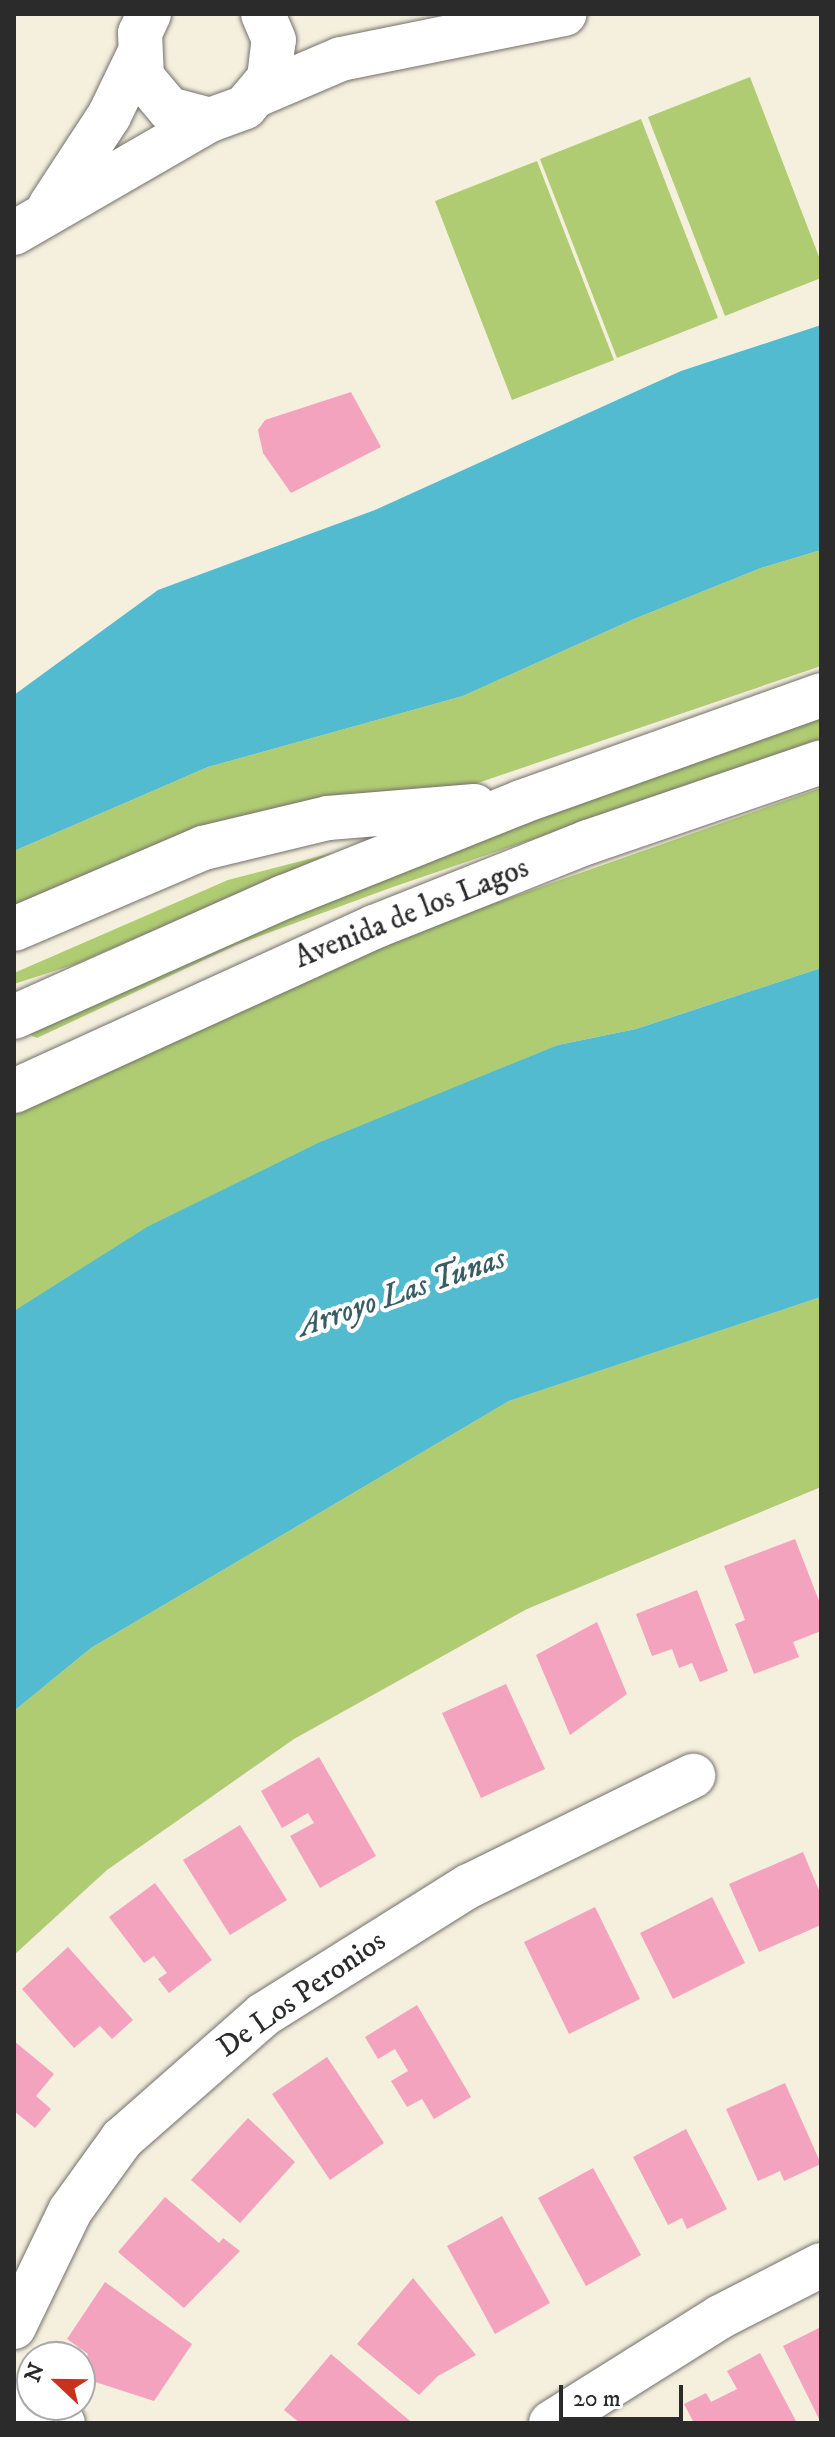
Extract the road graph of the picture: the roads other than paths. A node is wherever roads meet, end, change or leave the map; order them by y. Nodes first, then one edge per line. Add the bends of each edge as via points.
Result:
1 (149, 14) edge
2 (565, 14) edge
3 (266, 18) edge
4 (138, 56) junction
5 (341, 59) junction
6 (259, 94) junction
7 (210, 120) junction
8 (30, 222) edge
9 (821, 695) edge
10 (821, 762) edge
11 (521, 802) junction
12 (14, 929) edge
13 (14, 1017) edge
14 (15, 1089) edge
15 (693, 1776) dead end
16 (821, 2265) edge
17 (14, 2327) edge
18 (14, 2405) edge
19 (63, 2423) edge
20 (551, 2423) edge

1 - 4 street
2 - 5 street
3 - 5 street via 306,47
3 - 6 street via 274,59
4 - 7 street via 153,95 189,118
4 - 8 street via 109,116
5 - 6 street
6 - 7 street via 229,116
7 - 8 street
9 - 11 street, Avenida de los Lagos
10 - 14 street, Avenida de los Lagos via 588,842 388,921
11 - 12 street via 328,818 203,848
11 - 13 street, Avenida de los Lagos via 284,897
15 - 17 street, De Los Peronios via 469,1886 263,2015 122,2139 70,2211
16 - 20 street via 720,2317
18 - 19 street

